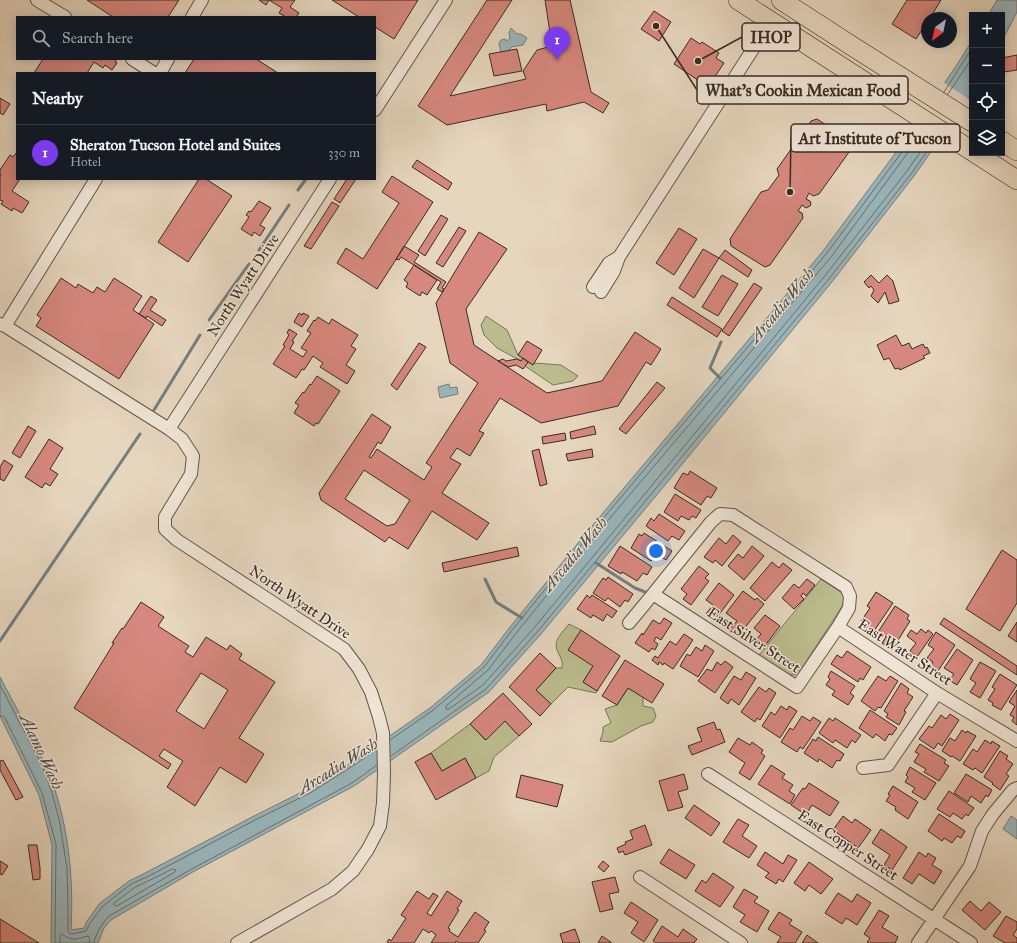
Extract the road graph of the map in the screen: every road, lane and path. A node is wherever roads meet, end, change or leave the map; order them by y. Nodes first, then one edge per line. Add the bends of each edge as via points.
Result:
1 (37, 0) edge
2 (202, 0) edge
3 (446, 0) edge
4 (738, 0) edge
5 (781, 0) edge
6 (62, 16) edge
7 (193, 16) edge
8 (771, 21) junction
9 (134, 60) edge
10 (167, 60) edge
11 (152, 72) edge
12 (161, 72) edge
13 (376, 108) edge
14 (967, 119) edge
15 (1005, 143) edge
16 (969, 149) edge
17 (1017, 150) edge
18 (980, 156) edge
19 (95, 180) edge
20 (329, 180) edge
21 (1017, 180) edge
22 (597, 289) dead end
23 (2, 325) edge
24 (169, 429) junction
25 (653, 594) junction
26 (629, 623) dead end
27 (838, 627) junction
28 (937, 693) junction
29 (1017, 741) edge
30 (863, 768) dead end
31 (708, 774) dead end
32 (1017, 788) edge
33 (640, 877) dead end
34 (934, 919) junction
35 (237, 943) edge
36 (741, 943) edge
37 (918, 943) edge
38 (971, 943) edge

1 - 6 street
2 - 7 street
3 - 13 street
4 - 8 main road
5 - 14 main road
8 - 16 main road
8 - 22 street via 619,257 609,263
9 - 11 street
10 - 12 street
15 - 17 main road
18 - 21 main road
19 - 23 street
20 - 24 street, North Wyatt Drive
23 - 24 street, North Wyatt Drive
24 - 35 street, North Wyatt Drive via 182,439 193,456 191,474 165,517 165,529 177,540 344,649 359,669 371,692 383,733 384,773 380,826 353,871 332,889
25 - 26 street
25 - 27 street, East Silver Street via 797,687
25 - 27 street, East Water Street via 711,522 720,514 733,515 846,587 850,596 849,608
27 - 28 street, East Water Street
28 - 29 street, East Water Street
28 - 30 street via 888,765
31 - 34 street, East Copper Street
32 - 34 street via 993,814 982,831 970,866
33 - 36 street
34 - 37 street
34 - 38 street, East Copper Street

